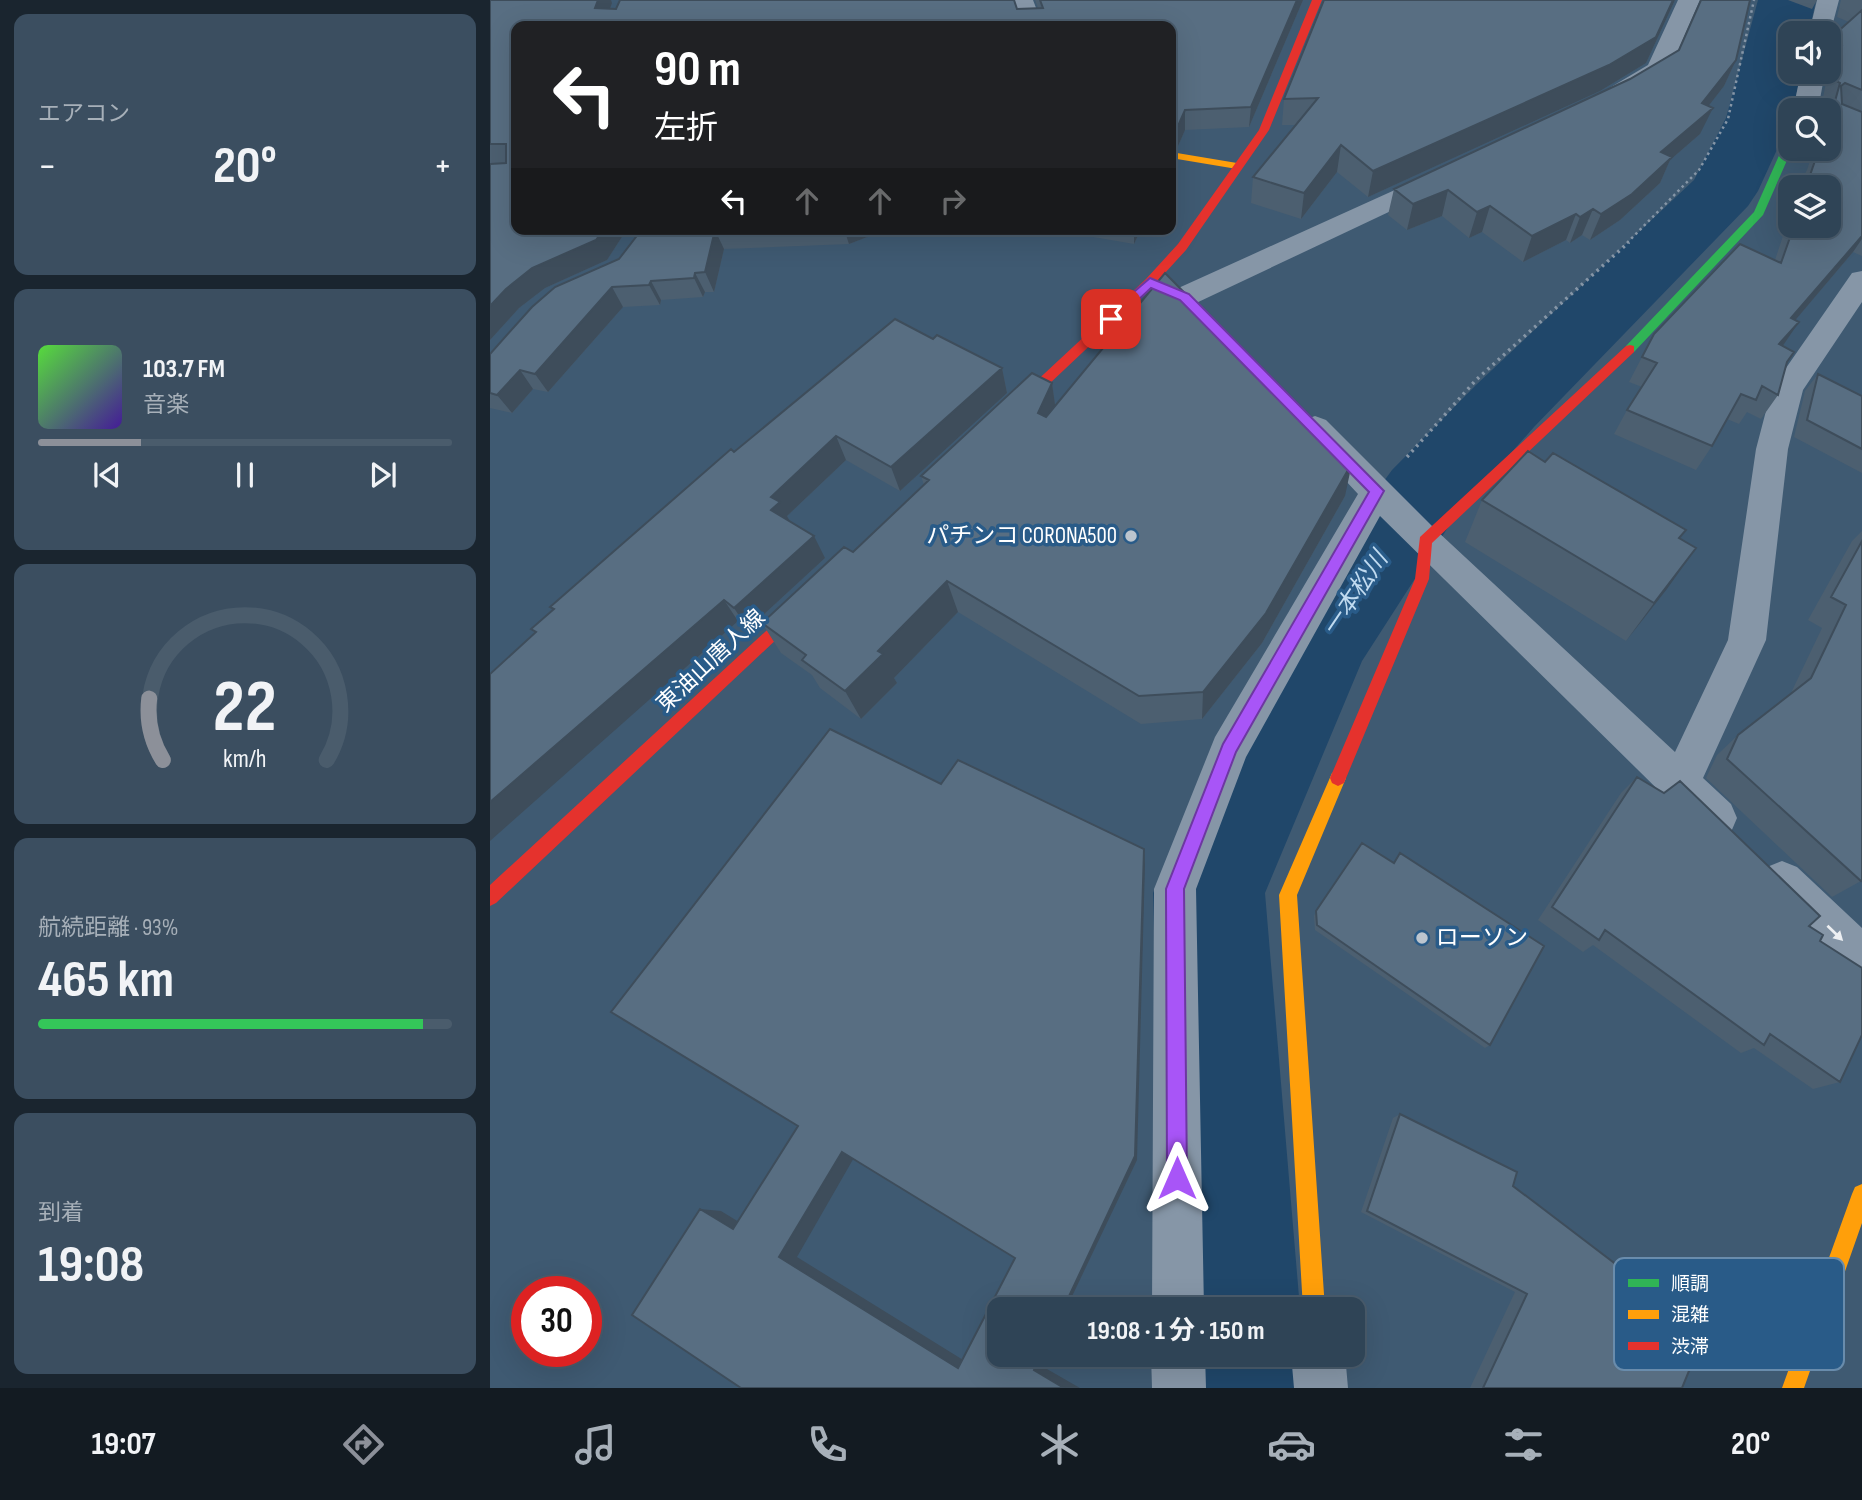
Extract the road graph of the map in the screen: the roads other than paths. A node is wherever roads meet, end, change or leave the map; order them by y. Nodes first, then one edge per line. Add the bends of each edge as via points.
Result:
1 (1022, 0) edge
2 (1317, 0) edge
3 (1689, 0) edge
4 (1828, 0) edge
5 (1030, 21) edge
6 (1824, 21) edge
7 (1598, 104) edge
8 (1176, 156) edge
9 (1782, 161) edge
10 (1237, 166) junction
11 (1460, 168) edge
12 (1862, 280) edge
13 (1150, 282) junction
14 (1290, 404) edge
15 (998, 424) edge
16 (1381, 495) junction
17 (1425, 541) junction
18 (816, 593) edge
19 (1679, 784) junction
20 (490, 897) edge
21 (1862, 958) edge
22 (1862, 1194) edge
23 (1839, 1258) edge
24 (1178, 1297) edge
25 (1313, 1297) edge
26 (1178, 1367) edge
27 (1319, 1367) edge
28 (1799, 1370) edge
29 (1179, 1388) edge
30 (1321, 1388) edge
31 (1793, 1388) edge

1 - 5 street
2 - 10 street via 1264,130
3 - 7 street via 1658,69
4 - 6 street
8 - 10 street
9 - 17 street via 1759,214 1636,343
10 - 13 street via 1182,247
11 - 13 street via 1194,307
12 - 19 street via 1788,388 1772,449 1747,640
13 - 15 street
14 - 16 street
16 - 17 street
16 - 24 street via 1229,750 1175,889
17 - 19 street
17 - 25 street via 1422,579 1288,895
18 - 20 street, 東油山唐人線
19 -> 21 street
22 - 23 street
26 - 29 street
27 - 30 street
28 - 31 street

